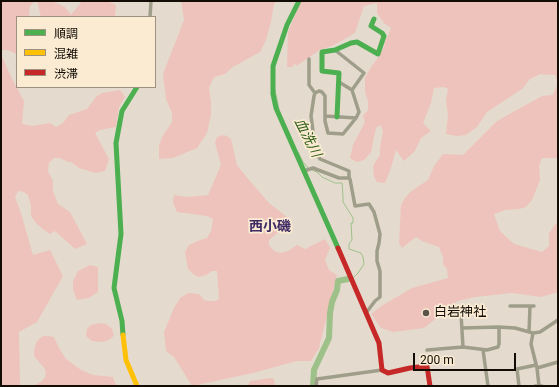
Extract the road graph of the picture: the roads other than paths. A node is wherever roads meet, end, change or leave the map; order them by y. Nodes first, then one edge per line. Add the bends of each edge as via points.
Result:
1 (151, 1) edge
2 (299, 1) edge
3 (150, 16) edge
4 (374, 19) dead end
5 (335, 50) junction
6 (309, 59) dead end
7 (339, 82) junction
8 (135, 88) edge
9 (352, 90) junction
10 (315, 93) junction
11 (325, 116) junction
12 (337, 117) junction
13 (356, 118) junction
14 (308, 170) junction
15 (349, 178) junction
16 (510, 306) dead end
17 (366, 314) junction
18 (461, 314) dead end
19 (558, 320) edge
20 (499, 326) junction
21 (462, 328) junction
22 (531, 333) junction
23 (463, 347) junction
24 (427, 350) dead end
25 (483, 350) junction
26 (558, 362) edge
27 (536, 366) junction
28 (382, 370) junction
29 (137, 386) edge
30 (316, 386) edge
31 (430, 386) edge
32 (488, 386) edge
33 (520, 386) edge
34 (535, 386) edge
35 (540, 386) edge

1 - 3 street
2 - 14 street via 275,58 272,75 273,94 276,108
4 - 5 street via 371,26 384,36 378,54 357,42
5 - 7 street via 322,52 322,71 339,73
5 - 9 street via 364,73
6 - 10 street via 308,85
7 - 9 street
7 - 12 street
8 - 29 street via 122,111 116,143 121,234 114,288 122,321 126,360
9 - 13 street via 358,108
10 - 11 street via 319,91 325,96
10 - 15 street via 311,116 316,154 320,159 347,169
11 - 12 street
11 - 13 street via 328,133 343,134
12 - 13 street
14 - 15 street
14 - 17 street
15 - 17 street via 355,206 369,204 380,234 377,261 380,271 380,297 374,301
16 - 22 street via 532,306
17 - 28 street via 380,348
18 - 21 street
19 - 22 street via 540,332
20 - 21 street
20 - 22 street
20 - 25 street via 498,346
21 - 23 street
22 - 27 street
23 - 24 street
23 - 25 street
25 - 32 street
26 - 27 street
27 - 33 street via 517,369
27 - 35 street
28 - 30 street via 316,379
28 - 31 street via 388,373 427,366
34 - 35 street

